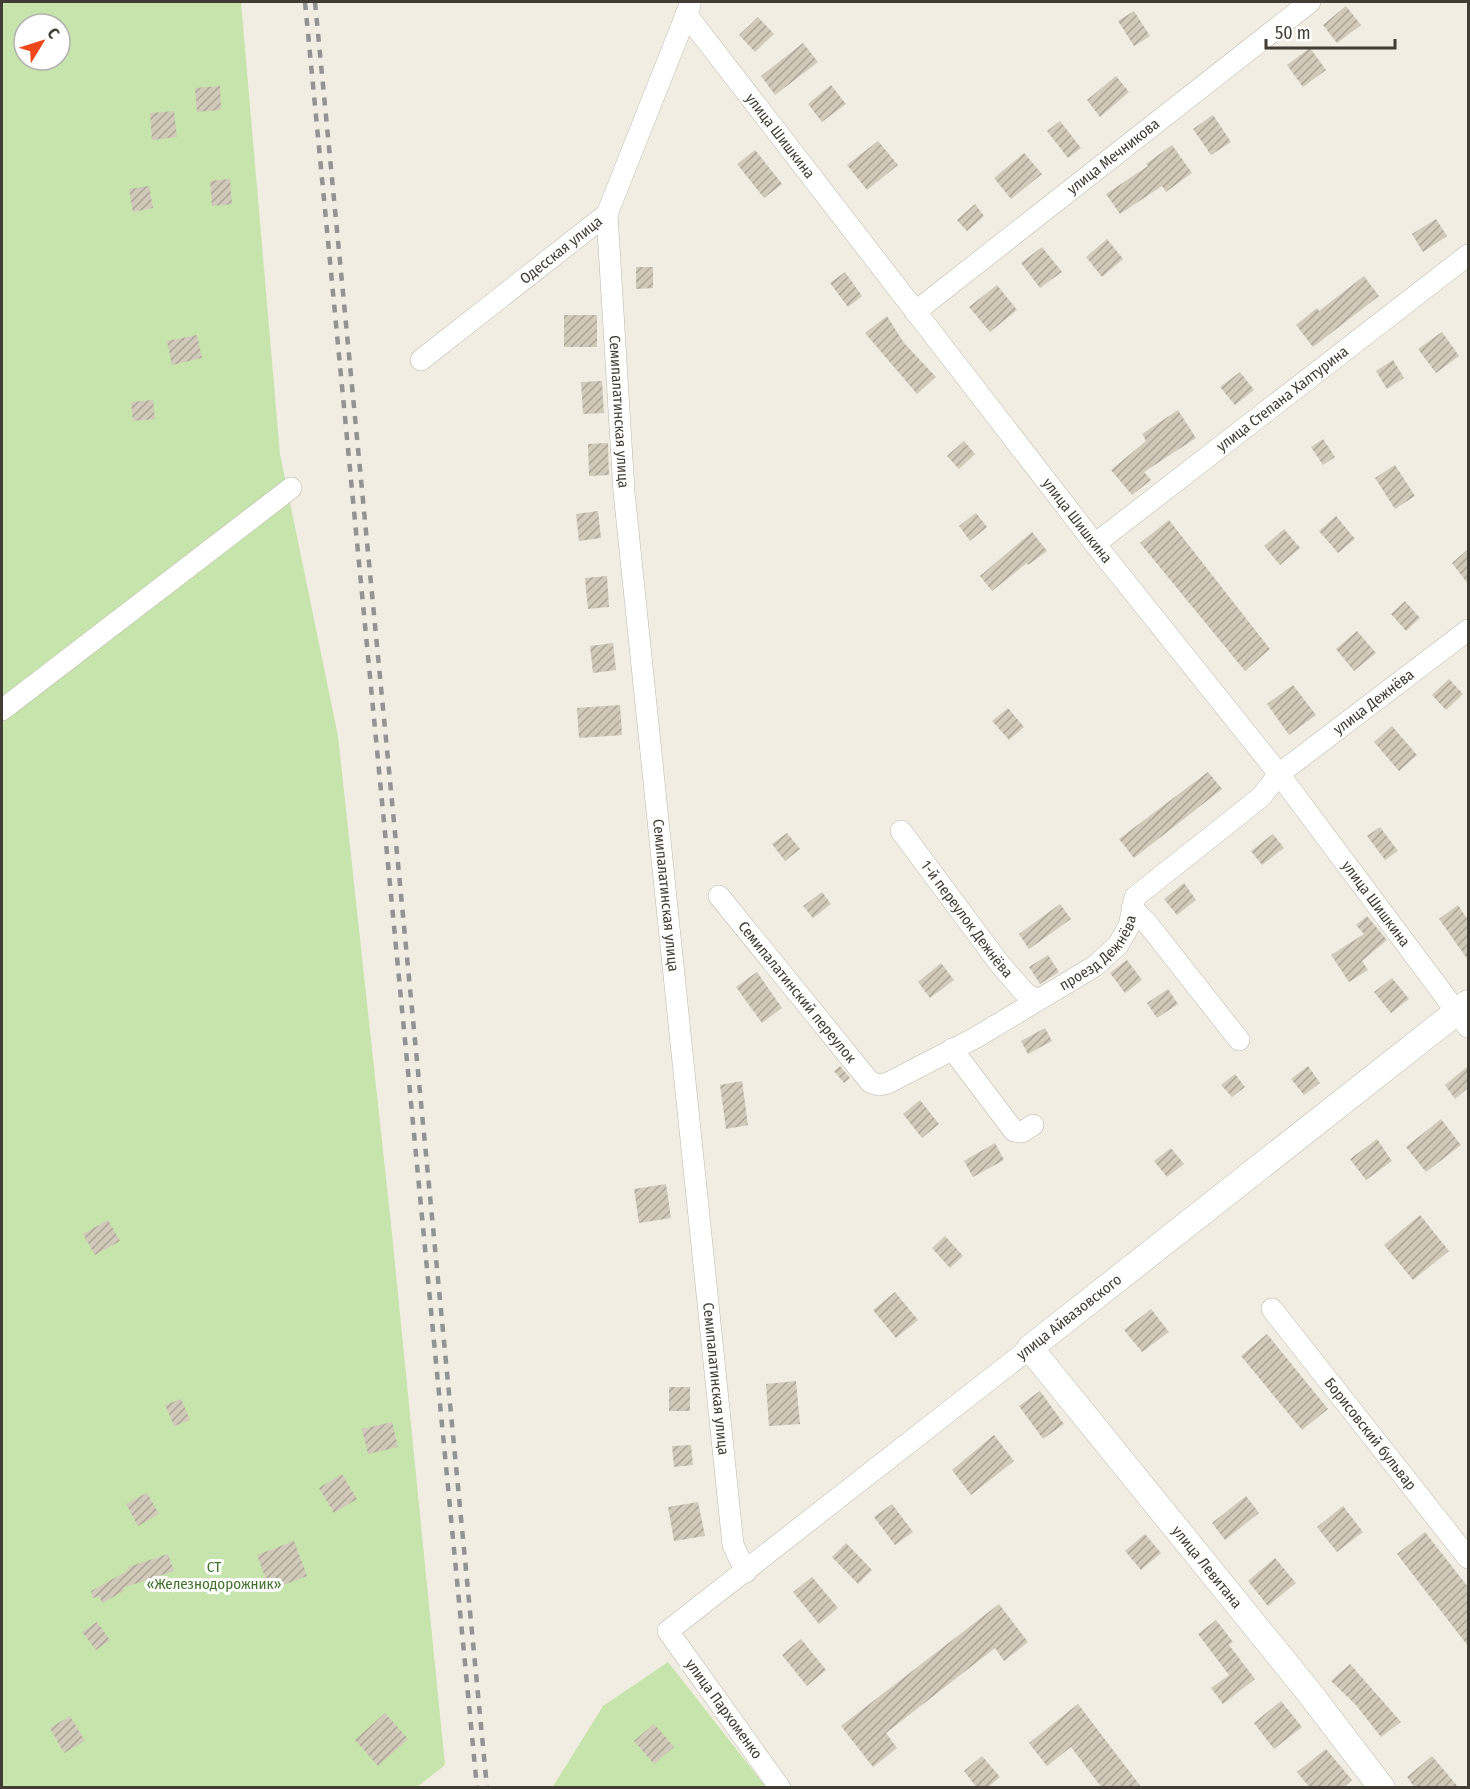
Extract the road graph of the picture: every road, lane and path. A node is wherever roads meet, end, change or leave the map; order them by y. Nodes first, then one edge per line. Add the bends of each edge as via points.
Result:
1 (1310, 2) edge
2 (689, 8) edge
3 (606, 214) junction
4 (1468, 255) edge
5 (915, 312) junction
6 (421, 360) dead end
7 (291, 488) dead end
8 (1095, 544) junction
9 (1468, 630) edge
10 (2, 710) edge
11 (1279, 774) junction
12 (901, 831) dead end
13 (719, 896) dead end
14 (1132, 908) junction
15 (1037, 1000) junction
16 (1465, 1014) edge
17 (1239, 1040) dead end
18 (952, 1050) junction
19 (879, 1086) joint
20 (1034, 1125) dead end
21 (1272, 1310) dead end
22 (1030, 1348) junction
23 (1468, 1558) edge
24 (746, 1572) junction
25 (668, 1631) joint
26 (780, 1788) edge
27 (1382, 1788) edge

1 - 5 street, улица Мечникова
2 - 3 street, Одесская улица
2 - 5 street, улица Шишкина
3 - 6 street, Одесская улица
3 - 24 street, Семипалатинская улица via 627,528 733,1545
4 - 8 street, улица Степана Халтурина
5 - 8 street, улица Шишкина
7 - 10 street
8 - 11 street, улица Шишкина
9 - 11 street, улица Дежнёва
11 - 14 street, проезд Дежнёва via 1261,797 1135,897
11 - 16 street, улица Шишкина
12 - 15 street, 1-й переулок Дежнёва via 999,963 1025,993
13 - 19 street, Семипалатинский переулок via 862,1073
14 - 15 street, проезд Дежнёва via 1129,926 1118,945 1095,966
14 - 17 street
15 - 18 street, проезд Дежнёва
16 - 22 street, улица Айвазовского
18 - 19 street, проезд Дежнёва
18 - 20 street via 1014,1131 1022,1132
21 - 23 street, Борисовский бульвар
22 - 24 street, улица Айвазовского
22 - 27 street, улица Левитана
24 - 25 street, улица Айвазовского
25 - 26 street, улица Пархоменко

